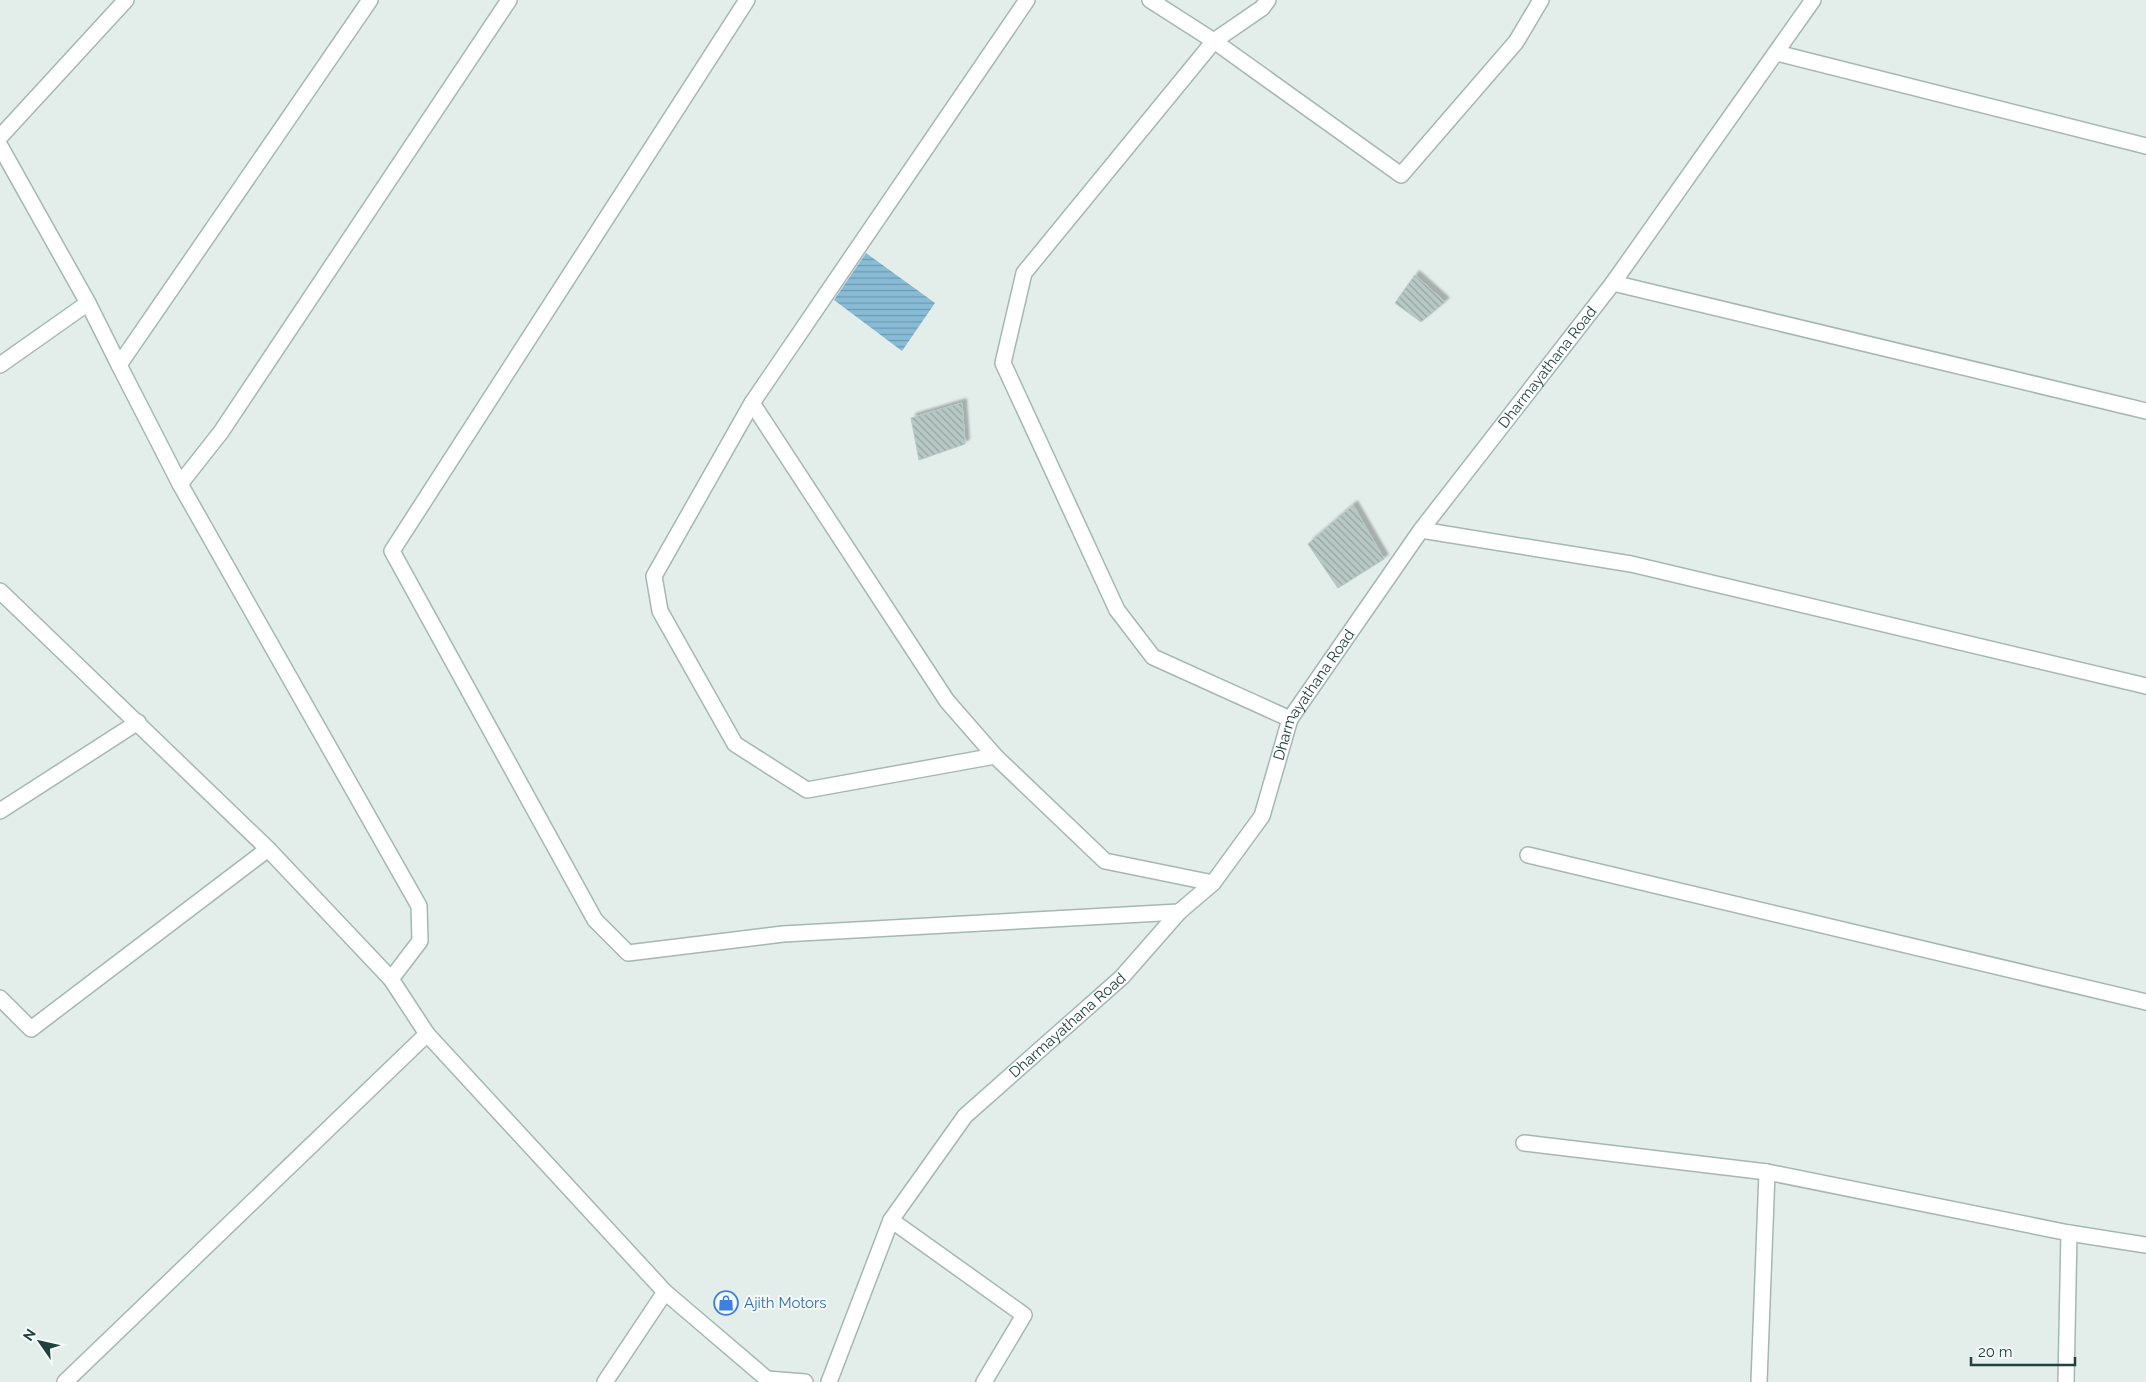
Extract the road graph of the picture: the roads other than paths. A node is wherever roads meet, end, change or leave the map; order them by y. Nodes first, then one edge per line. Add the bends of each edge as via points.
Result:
1 (126, 0) edge
2 (370, 0) edge
3 (509, 0) edge
4 (747, 0) edge
5 (1027, 0) edge
6 (1150, 0) edge
7 (1268, 0) edge
8 (1541, 0) edge
9 (1813, 0) edge
10 (1214, 41) junction
11 (1777, 53) junction
12 (0, 136) edge
13 (0, 146) edge
14 (2146, 146) edge
15 (1613, 283) junction
16 (88, 303) junction
17 (0, 365) edge
18 (119, 365) junction
19 (752, 403) junction
20 (2146, 411) edge
21 (180, 484) junction
22 (1421, 530) junction
23 (0, 591) edge
24 (6, 604) edge
25 (2146, 686) edge
26 (1290, 719) junction
27 (138, 722) junction
28 (995, 756) junction
29 (0, 811) edge
30 (268, 849) junction
31 (1528, 855) dead end
32 (1213, 883) junction
33 (1179, 912) junction
34 (391, 979) junction
35 (0, 998) edge
36 (2146, 1002) edge
37 (427, 1034) junction
38 (1524, 1143) dead end
39 (1767, 1172) junction
40 (891, 1220) junction
41 (2069, 1233) junction
42 (2146, 1245) edge
43 (665, 1292) junction
44 (65, 1382) edge
45 (605, 1382) edge
46 (806, 1382) edge
47 (829, 1382) edge
48 (984, 1382) edge
49 (1759, 1382) edge
50 (2066, 1382) edge

1 - 12 street
2 - 18 street
3 - 21 street via 221,432
4 - 33 street via 392,551 595,920 628,953 783,934
5 - 19 street
6 - 10 street
7 - 10 street via 1262,8
8 - 10 street via 1516,42 1401,175
9 - 11 street, Dharmayathana Road
10 - 26 street via 1024,273 1003,362 1117,610 1153,657
11 - 14 street
11 - 15 street, Dharmayathana Road
13 - 16 street
15 - 20 street
15 - 22 street, Dharmayathana Road
16 - 17 street
16 - 18 street
18 - 21 street
19 - 28 street via 947,702
19 - 28 street via 654,576 660,611 735,744 807,790
21 - 34 street via 419,906 420,941
22 - 25 street via 1631,564
22 - 26 street, Dharmayathana Road
23 - 24 street
24 - 27 street
26 - 32 street, Dharmayathana Road via 1262,816
27 - 29 street
27 - 30 street
28 - 32 street via 1105,861
30 - 34 street
30 - 35 street via 31,1029
31 - 36 street
32 - 33 street, Dharmayathana Road
33 - 40 street, Dharmayathana Road via 1122,978 965,1116
34 - 37 street
37 - 43 street
37 - 44 street
38 - 39 street
39 - 41 street
39 - 49 street
40 - 47 street, Dharmayathana Road
40 - 48 street via 1024,1315
41 - 42 street
41 - 50 street
43 - 45 street
43 - 46 street via 767,1379

